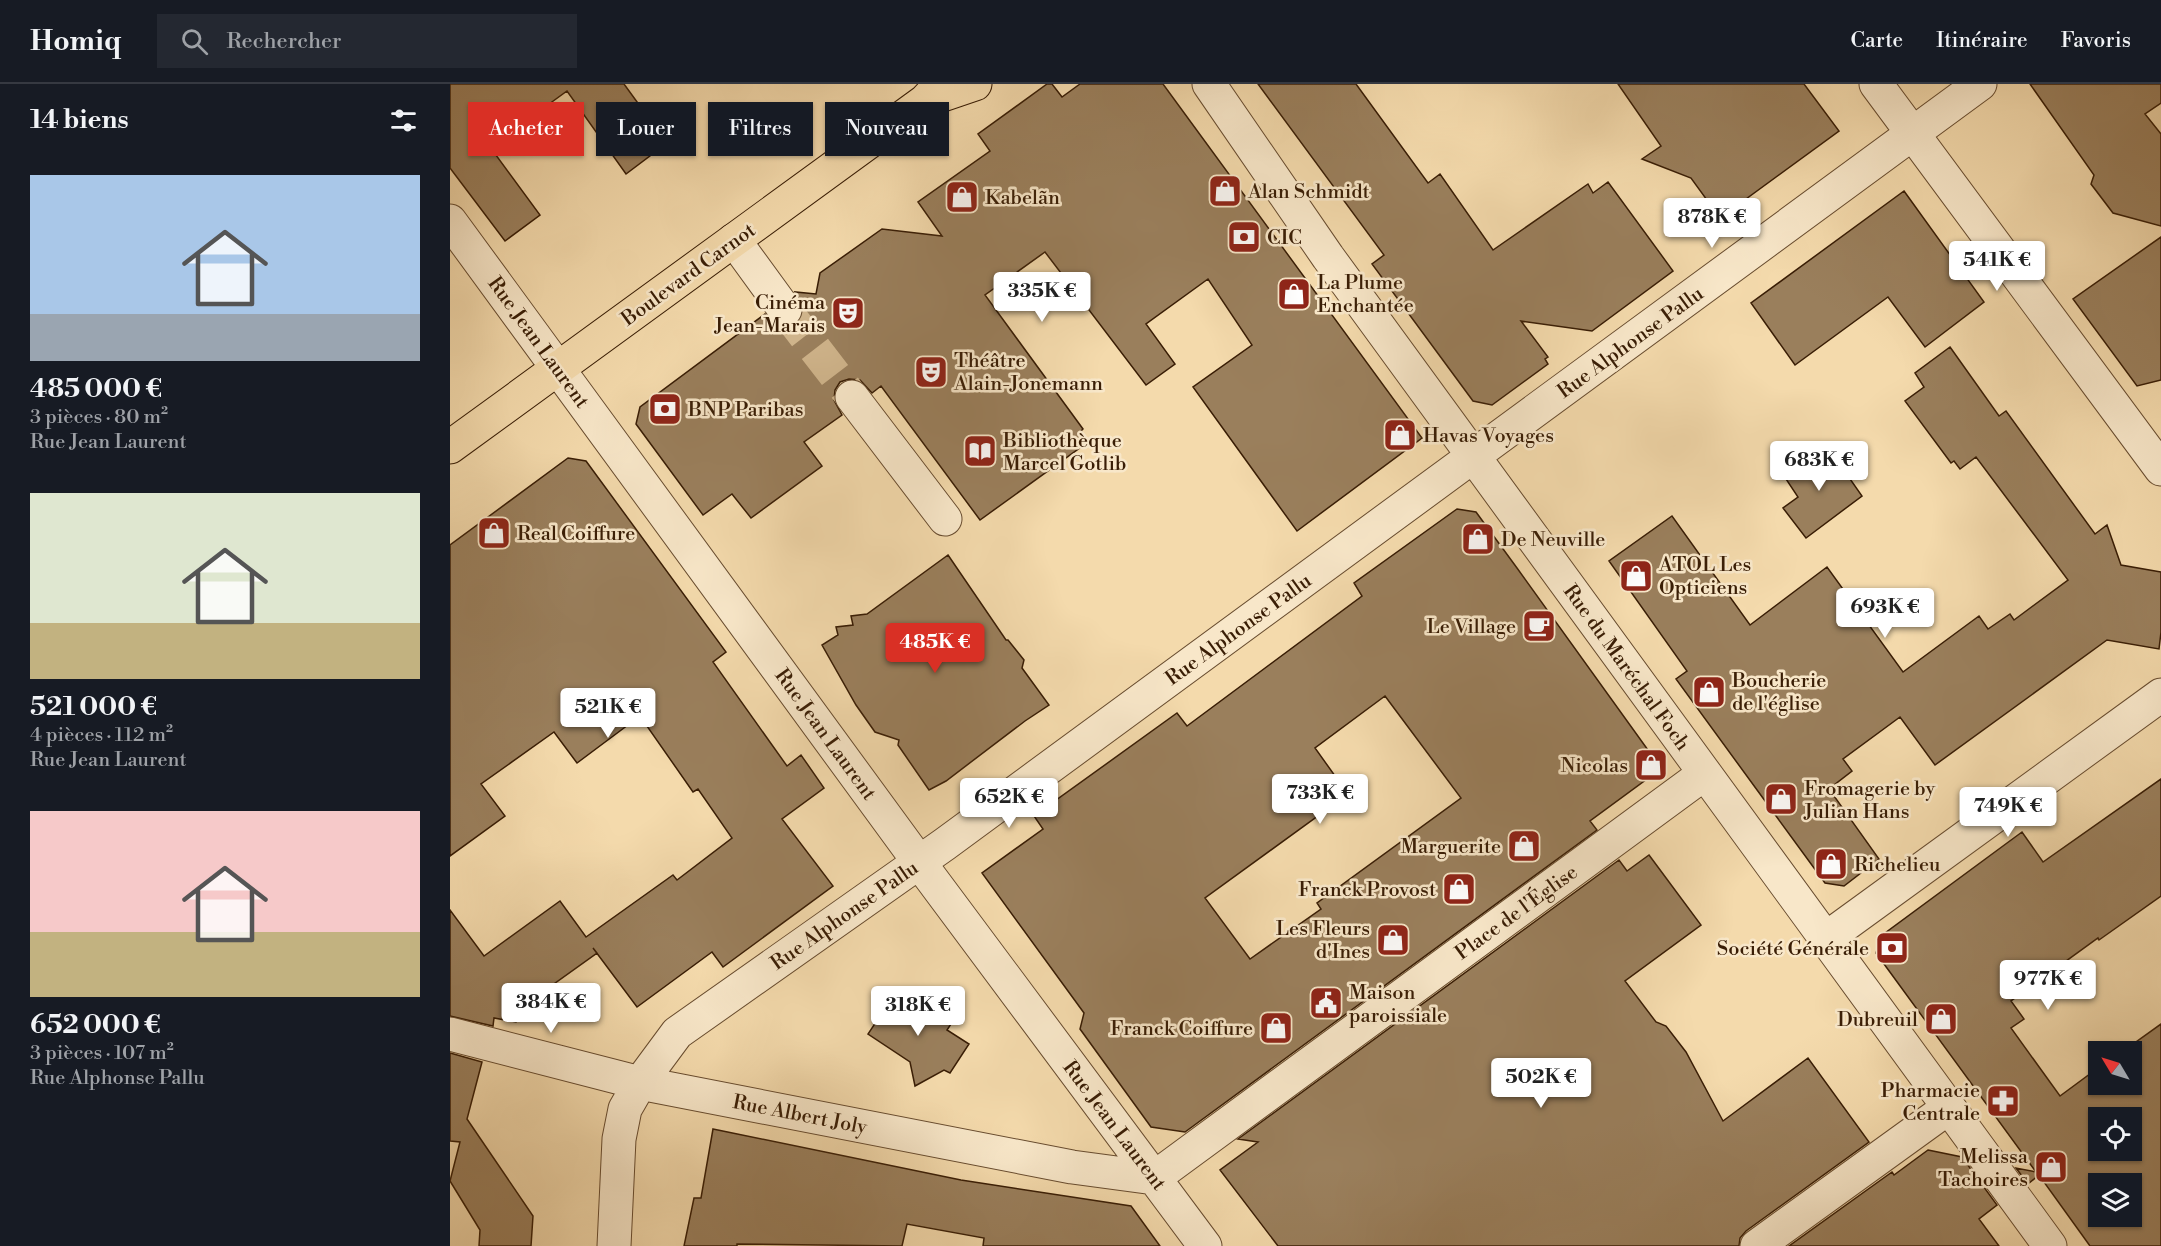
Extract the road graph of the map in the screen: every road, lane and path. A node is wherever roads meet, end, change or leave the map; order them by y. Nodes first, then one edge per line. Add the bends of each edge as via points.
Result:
1 (975, 84) edge
2 (1209, 84) edge
3 (1876, 84) edge
4 (1980, 84) edge
5 (933, 93) edge
6 (1912, 134) junction
7 (450, 221) edge
8 (734, 240) junction
9 (785, 310) tunnel mouth
10 (557, 369) junction
11 (852, 397) tunnel mouth
12 (450, 447) edge
13 (1474, 456) junction
14 (2161, 468) edge
15 (945, 519) dead end
16 (2161, 695) edge
17 (1704, 774) junction
18 (920, 862) junction
19 (1824, 940) junction
20 (450, 1034) edge
21 (640, 1083) junction
22 (1948, 1108) junction
23 (1154, 1178) junction
24 (614, 1246) edge
25 (1205, 1246) edge
26 (1757, 1246) edge
27 (2050, 1246) edge

1 - 5 main road, Boulevard Carnot
2 - 13 street, Rue du Maréchal Foch via 1328,257
3 - 6 street
4 - 6 street, Rue Alphonse Pallu
5 - 8 main road, Boulevard Carnot
6 - 13 street, Rue Alphonse Pallu
6 - 14 street
7 - 10 street, Rue Jean Laurent
8 - 9 street
8 - 10 main road, Boulevard Carnot
10 - 12 main road, Boulevard Carnot
10 - 18 street, Rue Jean Laurent
11 - 15 street
13 - 17 street, Rue du Maréchal Foch
13 - 18 street, Rue Alphonse Pallu
16 - 19 street
17 - 19 street, Rue du Maréchal Foch
17 - 23 street, Place de l'Église
18 - 21 street, Rue Alphonse Pallu via 676,1033
18 - 23 street, Rue Jean Laurent
19 - 22 street, Rue du Maréchal Foch
20 - 21 street, Rue Albert Joly
21 - 23 street, Rue Albert Joly via 1072,1167
21 - 24 street, Rue Alphonse Pallu via 625,1109 619,1139
22 - 26 street
22 - 27 street, Rue du Maréchal Foch
23 - 25 street, Rue Jean Laurent

